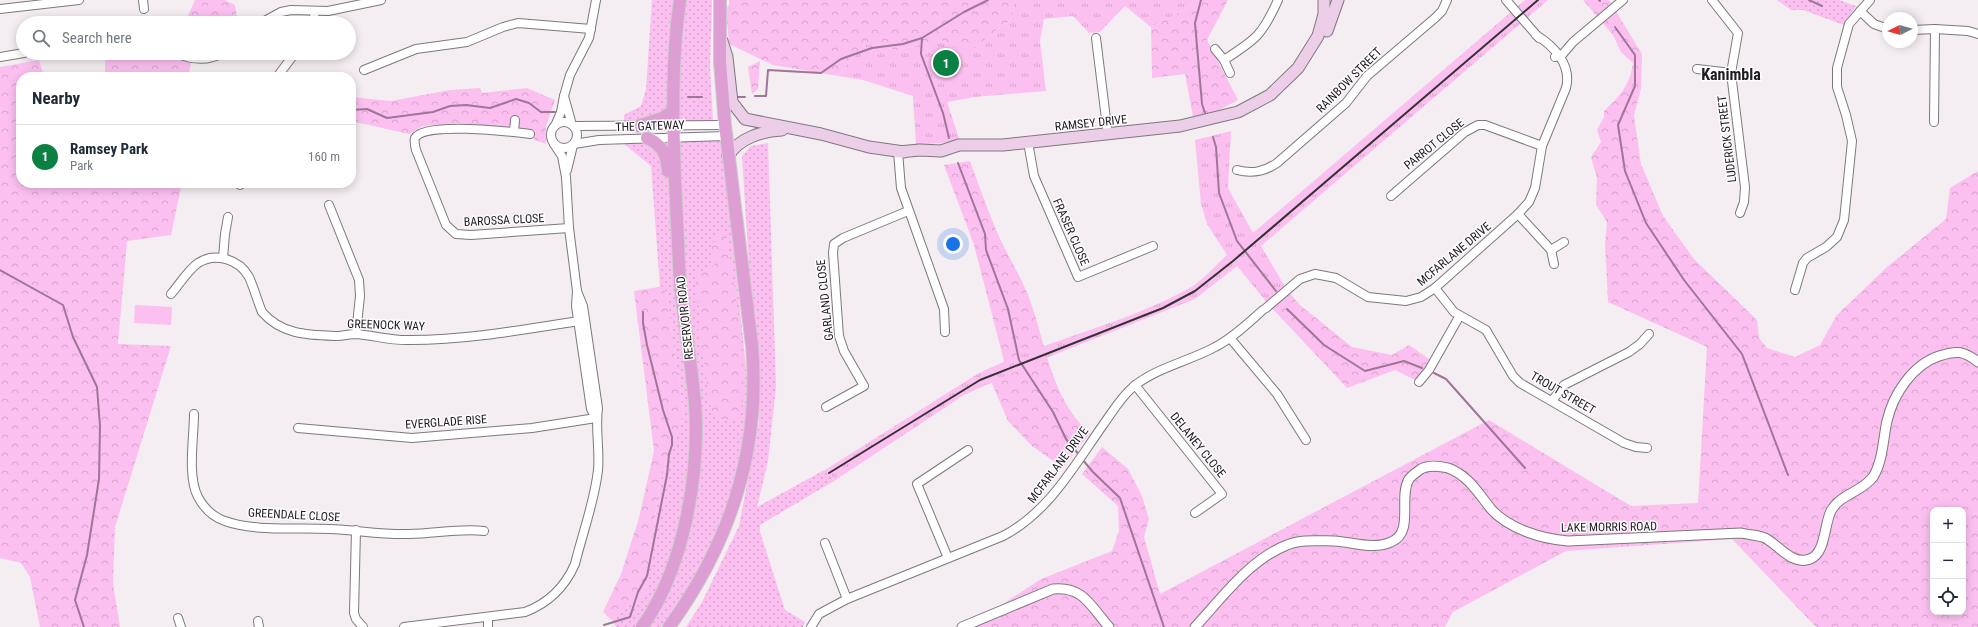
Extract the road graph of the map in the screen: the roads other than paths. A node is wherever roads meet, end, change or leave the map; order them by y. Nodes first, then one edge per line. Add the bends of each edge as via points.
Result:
1 (79, 0) edge
2 (382, 0) edge
3 (596, 0) edge
4 (680, 0) edge
5 (720, 0) edge
6 (1278, 0) edge
7 (1324, 0) edge
8 (1338, 0) edge
9 (1447, 0) edge
10 (1506, 0) edge
11 (1623, 0) edge
12 (1712, 0) edge
13 (1870, 0) edge
14 (0, 9) edge
15 (315, 11) junction
16 (1860, 11) junction
17 (274, 16) edge
18 (314, 16) edge
19 (1882, 27) edge
20 (591, 29) junction
21 (1934, 29) junction
22 (1918, 30) edge
23 (719, 32) junction
24 (1978, 34) edge
25 (1536, 35) junction
26 (1096, 38) dead end
27 (1546, 42) junction
28 (1574, 42) junction
29 (1215, 49) dead end
30 (16, 54) edge
31 (0, 56) edge
32 (1557, 57) junction
33 (290, 60) edge
34 (1224, 60) junction
35 (1697, 69) dead end
36 (364, 70) dead end
37 (281, 72) edge
38 (1230, 73) dead end
39 (1731, 73) junction
40 (564, 96) junction
41 (673, 112) junction
42 (515, 120) dead end
43 (1934, 122) dead end
44 (573, 125) junction
45 (555, 126) junction
46 (638, 126) junction
47 (1180, 126) junction
48 (795, 129) junction
49 (726, 130) junction
50 (514, 132) junction
51 (673, 132) junction
52 (530, 134) dead end
53 (1108, 135) junction
54 (647, 138) junction
55 (1028, 142) junction
56 (554, 144) junction
57 (573, 145) junction
58 (1542, 146) junction
59 (898, 152) junction
60 (728, 156) junction
61 (1237, 170) dead end
62 (566, 177) junction
63 (1391, 196) dead end
64 (329, 205) dead end
65 (908, 212) junction
66 (1740, 213) dead end
67 (1518, 214) junction
68 (228, 217) dead end
69 (569, 228) junction
70 (1564, 242) dead end
71 (1153, 246) dead end
72 (1551, 250) junction
73 (679, 257) junction
74 (223, 258) junction
75 (1554, 264) dead end
76 (1435, 288) junction
77 (1795, 290) dead end
78 (171, 294) dead end
79 (1459, 317) junction
80 (582, 320) junction
81 (946, 332) dead end
82 (356, 334) junction
83 (1649, 334) dead end
84 (1230, 338) junction
85 (1978, 362) edge
86 (1419, 382) dead end
87 (1135, 385) junction
88 (1552, 401) junction
89 (826, 407) dead end
90 (194, 414) dead end
91 (596, 418) junction
92 (298, 428) dead end
93 (1306, 440) dead end
94 (1647, 448) dead end
95 (968, 450) dead end
96 (742, 479) junction
97 (1195, 513) dead end
98 (356, 530) junction
99 (484, 531) dead end
100 (825, 543) dead end
101 (948, 558) junction
102 (847, 599) junction
103 (178, 618) dead end
104 (488, 618) junction
105 (650, 621) edge
106 (359, 626) edge
107 (181, 627) edge
108 (404, 627) edge
109 (488, 627) edge
110 (642, 627) edge
111 (669, 627) edge
112 (679, 627) edge
113 (810, 627) edge
114 (962, 627) edge
115 (1109, 627) edge
116 (1195, 627) edge

1 - 14 street
2 - 15 street via 340,10
3 - 20 street
4 - 41 main road, RESERVOIR ROAD via 675,42
5 - 23 main road
6 - 34 street via 1260,34
7 - 47 main road, RAMSEY DRIVE via 1324,14 1318,36 1306,58 1289,79 1270,95 1249,107
8 - 47 main road, RAMSEY DRIVE via 1314,58 1299,77 1273,101 1248,115 1224,124
9 - 61 street, RAINBOW STREET via 1435,18 1362,80 1346,103 1277,163 1254,173
10 - 25 street
11 - 28 street
12 - 39 street, LUDERICK STREET via 1738,33
13 - 16 street
15 - 17 street via 291,10
15 - 18 street
16 - 19 street via 1874,24
16 - 77 street via 1846,32 1836,79 1838,96 1852,141 1844,220 1837,237 1803,263
20 - 36 street via 518,23 467,42 416,49
20 - 40 street via 585,48 570,75
21 - 22 street
21 - 24 street via 1963,30
21 - 43 street
23 - 48 main road, RAMSEY DRIVE via 727,57 732,102 740,115 750,122
23 - 49 main road
25 - 27 street
25 - 32 street
26 - 53 street
27 - 28 street via 1558,48
27 - 32 street
28 - 32 street
29 - 34 street
30 - 31 street
32 - 58 street, MCFARLANE DRIVE via 1563,75 1562,97
33 - 37 street
34 - 38 street
35 - 39 street
39 - 66 street, LUDERICK STREET via 1745,187
40 - 44 street
40 - 45 street
41 - 46 main road
41 - 51 main road, RESERVOIR ROAD
42 - 50 street
44 - 45 street via 561,122
44 - 46 street, THE GATEWAY
44 - 57 street via 577,137
45 - 56 street via 551,133
46 - 51 street, THE GATEWAY
47 - 53 main road, RAMSEY DRIVE
48 - 59 main road, RAMSEY DRIVE
48 - 60 main road, RAMSEY DRIVE via 776,130 744,140 732,149
49 - 51 street, THE GATEWAY
49 - 60 main road
50 - 52 street, BAROSSA CLOSE
50 - 69 street, BAROSSA CLOSE via 464,128 426,132 415,138 416,150 446,225 450,230 463,236
51 - 54 street, THE GATEWAY
51 - 73 main road, RESERVOIR ROAD
53 - 55 main road, RAMSEY DRIVE
54 - 57 street, THE GATEWAY via 599,140
54 - 73 main road via 656,142 666,155 671,232
55 - 59 main road, RAMSEY DRIVE via 959,145 941,151
55 - 71 street, FRASER CLOSE via 1034,176 1078,277
56 - 57 street via 561,148
56 - 62 street via 562,156
57 - 62 street
58 - 63 street, PARROT CLOSE via 1485,125 1478,125 1465,132
58 - 67 street, MCFARLANE DRIVE via 1533,196
59 - 65 street via 900,183
60 - 96 main road via 755,372 751,441
62 - 69 street
64 - 82 street via 359,280
65 - 81 street via 944,309
65 - 89 street, GARLAND CLOSE via 834,244 839,336 864,386
67 - 72 street
67 - 76 street, MCFARLANE DRIVE
68 - 74 street
69 - 80 street via 577,291 576,306
70 - 72 street
72 - 75 street
73 - 105 main road, RESERVOIR ROAD via 682,304 695,402 695,453 693,478 681,539
74 - 78 street via 199,262
74 - 82 street, GREENOCK WAY via 238,264 244,270 262,312 280,327 293,332 338,336
76 - 79 street, TROUT STREET
76 - 84 street, MCFARLANE DRIVE via 1421,297 1406,300 1368,298 1336,278 1315,274 1300,279
79 - 86 street via 1429,370
79 - 88 street, TROUT STREET via 1482,326 1517,379
80 - 82 street, GREENOCK WAY via 425,340
80 - 91 street via 591,409
83 - 88 street via 1636,348 1564,385
84 - 87 street, MCFARLANE DRIVE
84 - 93 street via 1276,394
85 - 116 street, LAKE MORRIS ROAD via 1961,351 1947,353 1931,358 1904,384 1892,404 1874,476 1866,486 1839,501 1832,509 1822,544 1816,555 1810,559 1802,561 1790,557 1764,538 1742,533 1549,540 1512,525 1492,510 1466,479 1448,468 1429,467 1417,472 1408,481 1404,527 1393,542 1369,545 1310,541 1287,545 1263,557
87 - 97 street, DELANEY CLOSE via 1222,494
87 - 101 street, MCFARLANE DRIVE via 1047,502 1025,523 1003,536
88 - 94 street, TROUT STREET via 1628,445
90 - 98 street, GREENDALE CLOSE via 193,481 198,498 216,518 243,525
91 - 92 street, EVERGLADE RISE via 532,428 412,438
91 - 104 street via 599,442 598,472 570,576 555,595 537,608
95 - 101 street via 917,484
96 - 111 main road via 734,508 721,539 691,595
96 - 112 main road via 736,516 728,541 699,598
98 - 99 street, GREENDALE CLOSE via 408,534
98 - 106 street via 354,607
100 - 102 street
101 - 102 street, MCFARLANE DRIVE
102 - 113 street, MCFARLANE DRIVE via 819,614
103 - 107 street
104 - 108 street
104 - 109 street
105 - 110 main road, RESERVOIR ROAD
114 - 115 street via 1053,589 1063,588 1083,596

